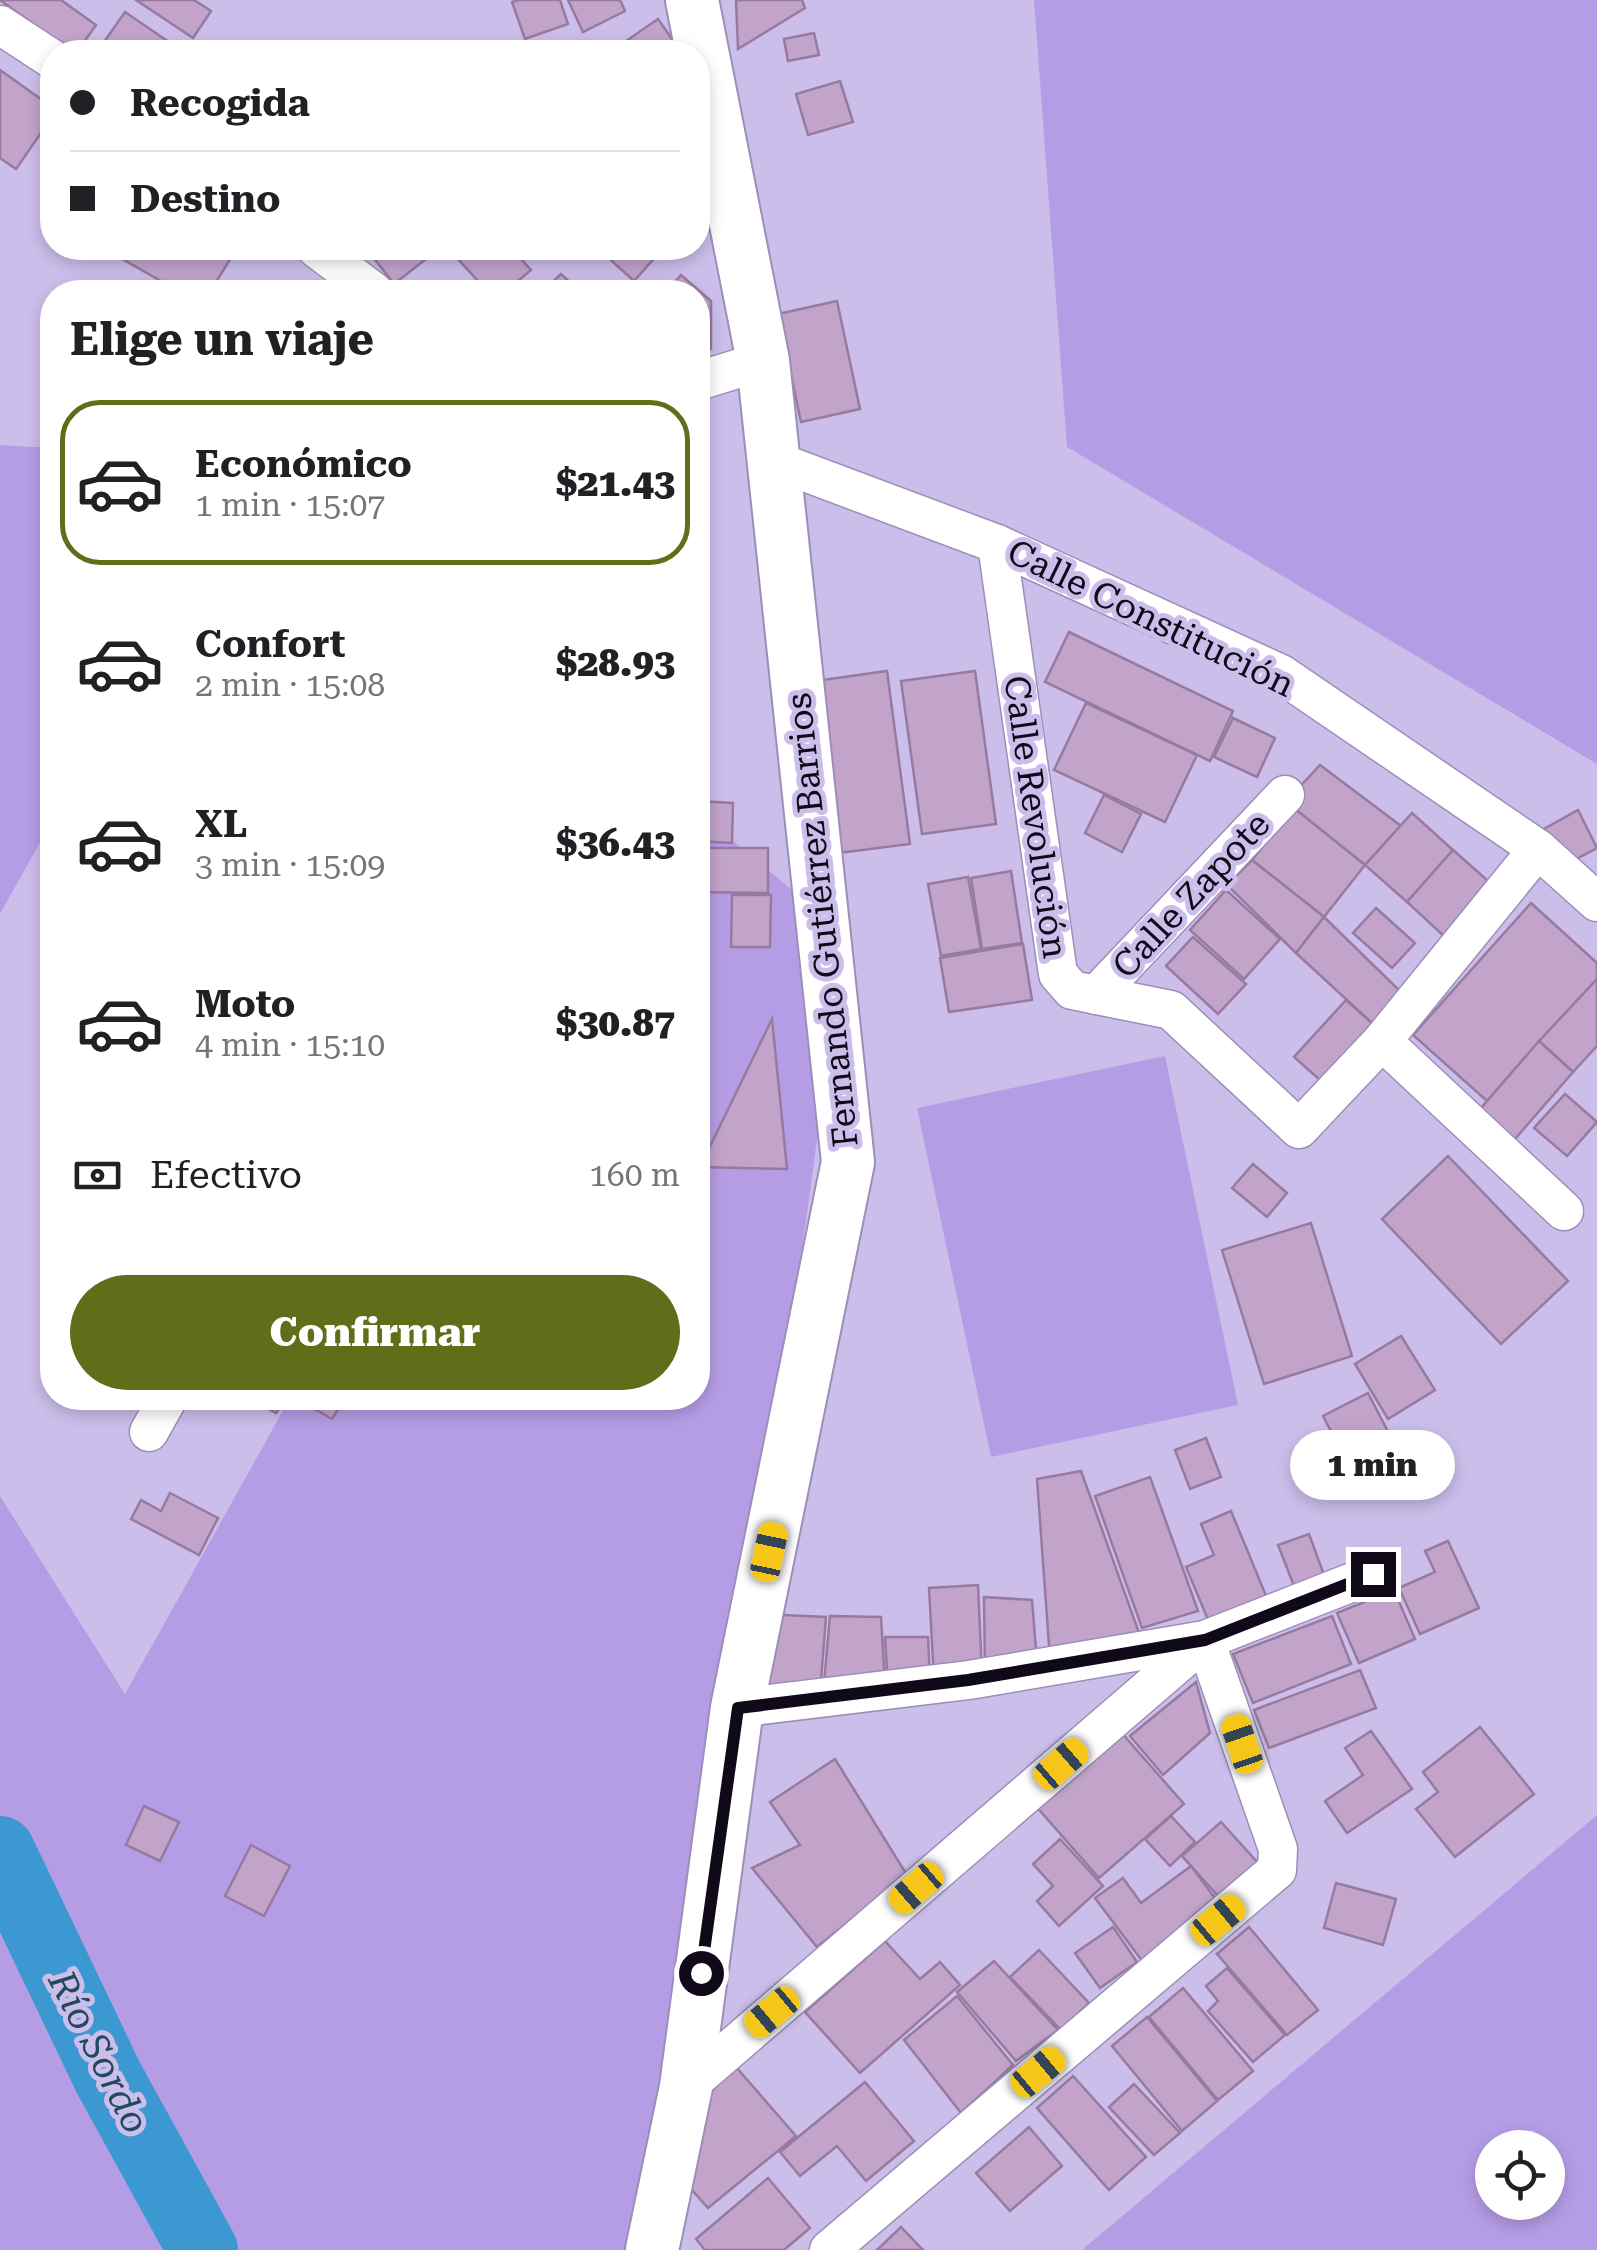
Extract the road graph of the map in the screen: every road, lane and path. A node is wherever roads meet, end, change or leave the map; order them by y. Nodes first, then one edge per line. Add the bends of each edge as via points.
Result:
1 (692, 0) edge
2 (0, 26) edge
3 (700, 40) edge
4 (40, 52) edge
5 (710, 92) edge
6 (332, 260) edge
7 (358, 280) edge
8 (763, 361) junction
9 (710, 377) edge
10 (773, 460) junction
11 (998, 544) junction
12 (1285, 795) dead end
13 (1538, 849) junction
14 (1597, 902) edge
15 (1096, 995) junction
16 (1382, 1041) junction
17 (1564, 1211) dead end
18 (161, 1410) edge
19 (148, 1432) dead end
20 (1373, 1574) dead end
21 (1205, 1640) junction
22 (738, 1708) junction
23 (686, 2087) junction
24 (652, 2250) edge
25 (829, 2250) edge

1 - 3 main road, Fernando Gutiérrez Barrios
2 - 4 street
5 - 8 main road, Fernando Gutiérrez Barrios
6 - 7 street
8 - 9 street
8 - 10 main road, Fernando Gutiérrez Barrios
10 - 11 street, Calle Constitución
10 - 22 main road, Fernando Gutiérrez Barrios via 848,1162
11 - 13 street, Calle Constitución via 1281,674
11 - 15 street, Calle Revolución via 1058,974 1072,990
12 - 15 street, Calle Zapote
13 - 14 street, Calle Constitución
13 - 16 street
15 - 16 street, Calle Revolución via 1171,1010 1299,1129
16 - 17 street
18 - 19 street
20 - 21 street
21 - 22 street via 968,1680
21 - 23 street
21 - 25 street via 1278,1849 1278,1870
22 - 23 main road, Fernando Gutiérrez Barrios
23 - 24 main road, Fernando Gutiérrez Barrios

